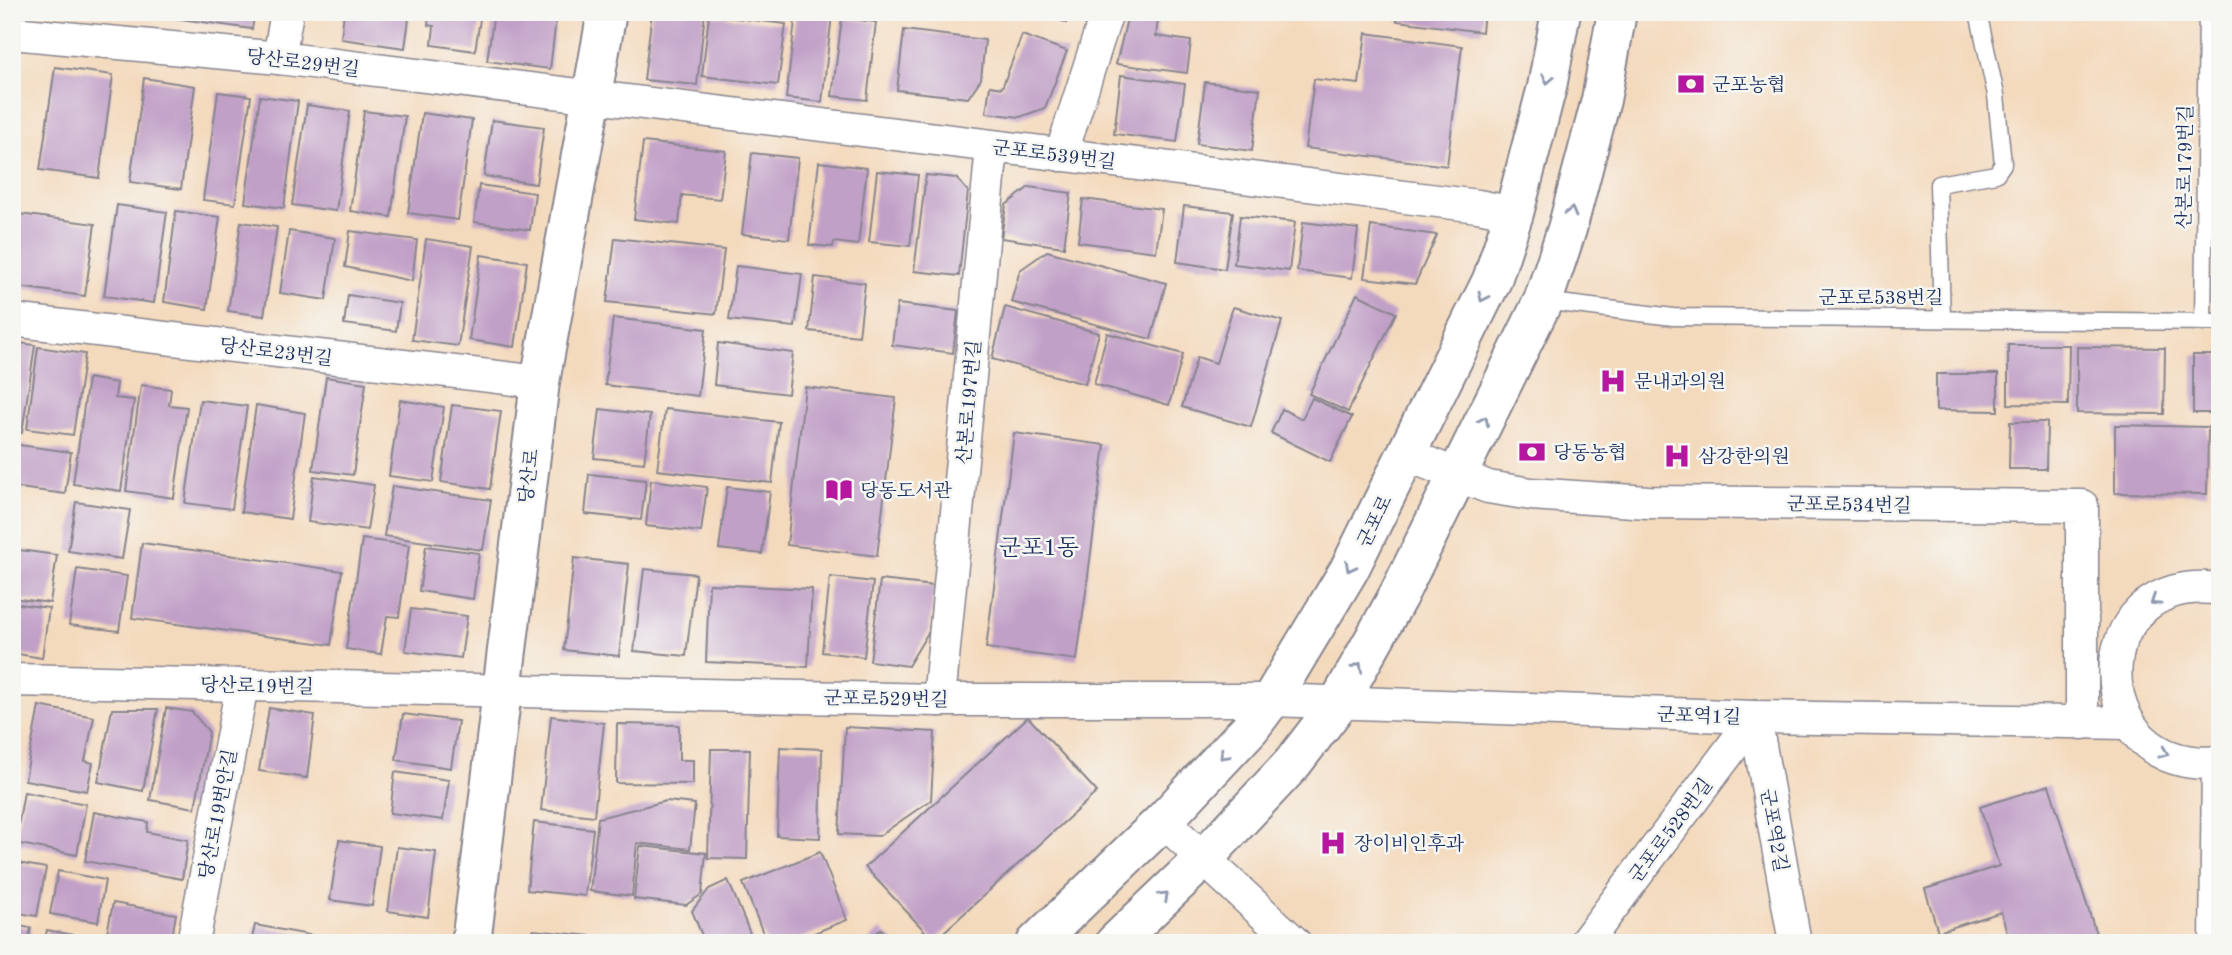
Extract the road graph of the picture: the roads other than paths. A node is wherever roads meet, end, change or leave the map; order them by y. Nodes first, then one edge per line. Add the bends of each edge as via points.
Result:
1 (287, 12) edge
2 (607, 12) edge
3 (1107, 12) edge
4 (1561, 12) edge
5 (1617, 12) edge
6 (1979, 12) edge
7 (2207, 12) edge
8 (12, 33) edge
9 (279, 58) junction
10 (594, 97) junction
11 (992, 147) junction
12 (1061, 155) junction
13 (1514, 213) junction
14 (1543, 301) junction
15 (1942, 318) junction
16 (12, 320) edge
17 (2211, 322) edge
18 (540, 382) junction
19 (1407, 455) junction
20 (1458, 475) junction
21 (2220, 589) edge
22 (12, 680) edge
23 (242, 685) junction
24 (501, 690) junction
25 (939, 699) junction
26 (1271, 700) junction
27 (1338, 704) junction
28 (1755, 717) junction
29 (2082, 723) junction
30 (2127, 723) junction
31 (2219, 762) edge
32 (1163, 821) junction
33 (1204, 858) junction
34 (193, 943) edge
35 (471, 943) edge
36 (1036, 943) edge
37 (1115, 943) edge
38 (1295, 943) edge
39 (1584, 943) edge
40 (1795, 943) edge
41 (2216, 943) edge

1 - 9 street
2 - 10 main road, 당산로
3 - 12 street
4 -> 13 main road, 군포로
14 -> 5 main road via 1601,100
6 - 15 lane via 1996,95 2003,164 1996,174 1938,184
7 - 17 lane, 산본로179번길
8 - 9 street, 당산로29번길
9 - 10 street, 당산로29번길
10 - 11 street, 군포로539번길
10 - 18 main road, 당산로
11 - 12 street, 군포로539번길
11 - 25 street, 산본로197번길
12 - 13 street, 군포로539번길
13 -> 19 main road, 군포로 via 1492,280
14 - 15 lane, 군포로538번길 via 1673,317
20 -> 14 main road
15 - 17 lane, 군포로538번길
16 - 18 street, 당산로23번길
18 - 24 main road, 당산로
19 - 20 street, 군포로534번길
19 -> 26 main road, 군포로 via 1349,570
27 -> 20 main road
20 - 29 street, 군포로534번길 via 1488,487 1531,494 1648,502 2082,506
21 -> 30 street via 2197,586 2167,593 2127,627 2115,656 2113,683
22 - 23 street, 당산로19번길
23 - 24 street, 당산로19번길
23 - 34 street, 당산로19번안길
24 - 25 street, 군포로529번길
24 - 35 main road, 당산로
25 - 26 street, 군포로529번길
26 - 27 street, 군포역1길
26 -> 32 main road, 군포로
27 - 28 street, 군포역1길
27 - 33 main road via 1292,764
28 - 29 street, 군포역1길
28 - 39 street, 군포로528번길
28 - 40 street, 군포역2길
29 - 30 street, 군포역1길
30 -> 31 street via 2149,746 2188,763
31 - 41 street
32 - 33 street
32 - 36 main road, 군포로
37 -> 33 main road
33 - 38 street

